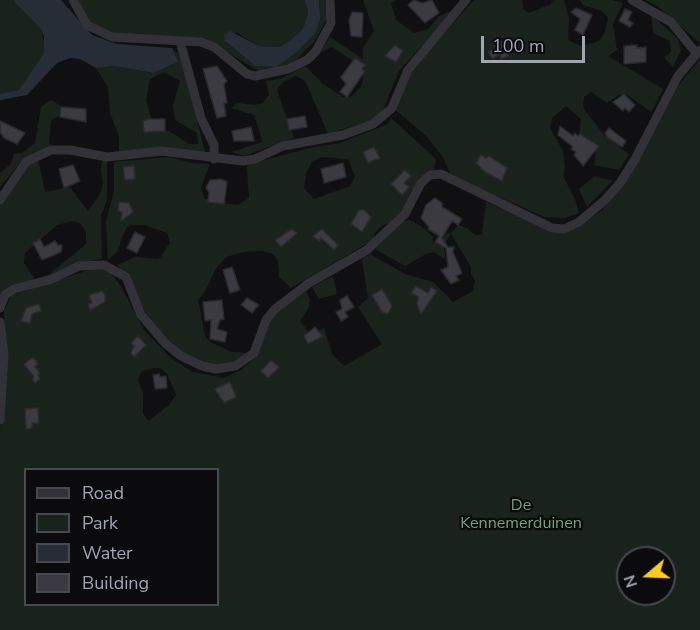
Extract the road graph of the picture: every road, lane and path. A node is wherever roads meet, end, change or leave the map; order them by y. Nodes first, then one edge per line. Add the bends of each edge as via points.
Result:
1 (73, 0) edge
2 (330, 0) edge
3 (466, 0) edge
4 (632, 0) edge
5 (180, 41) junction
6 (698, 52) edge
7 (214, 159) junction
8 (0, 200) edge
9 (0, 308) edge
10 (0, 322) edge
11 (0, 420) edge

1 - 5 street via 87,25 112,38
2 - 5 street via 331,23 316,51 307,60 276,74 247,74 214,47
3 - 7 street via 408,70 392,108 381,119 343,135 283,146 255,159
4 - 6 street via 671,22
5 - 7 street via 201,118 214,145
6 - 9 street via 678,76 620,183 579,222 564,229 552,228 441,174 430,175 421,183 405,213 367,249 309,283 275,309 254,353 235,366 216,369 181,356 141,315 126,277 104,265 80,266 52,279 14,289 5,295
7 - 8 street via 162,151 106,157 51,150 21,167
10 - 11 street via 4,355

